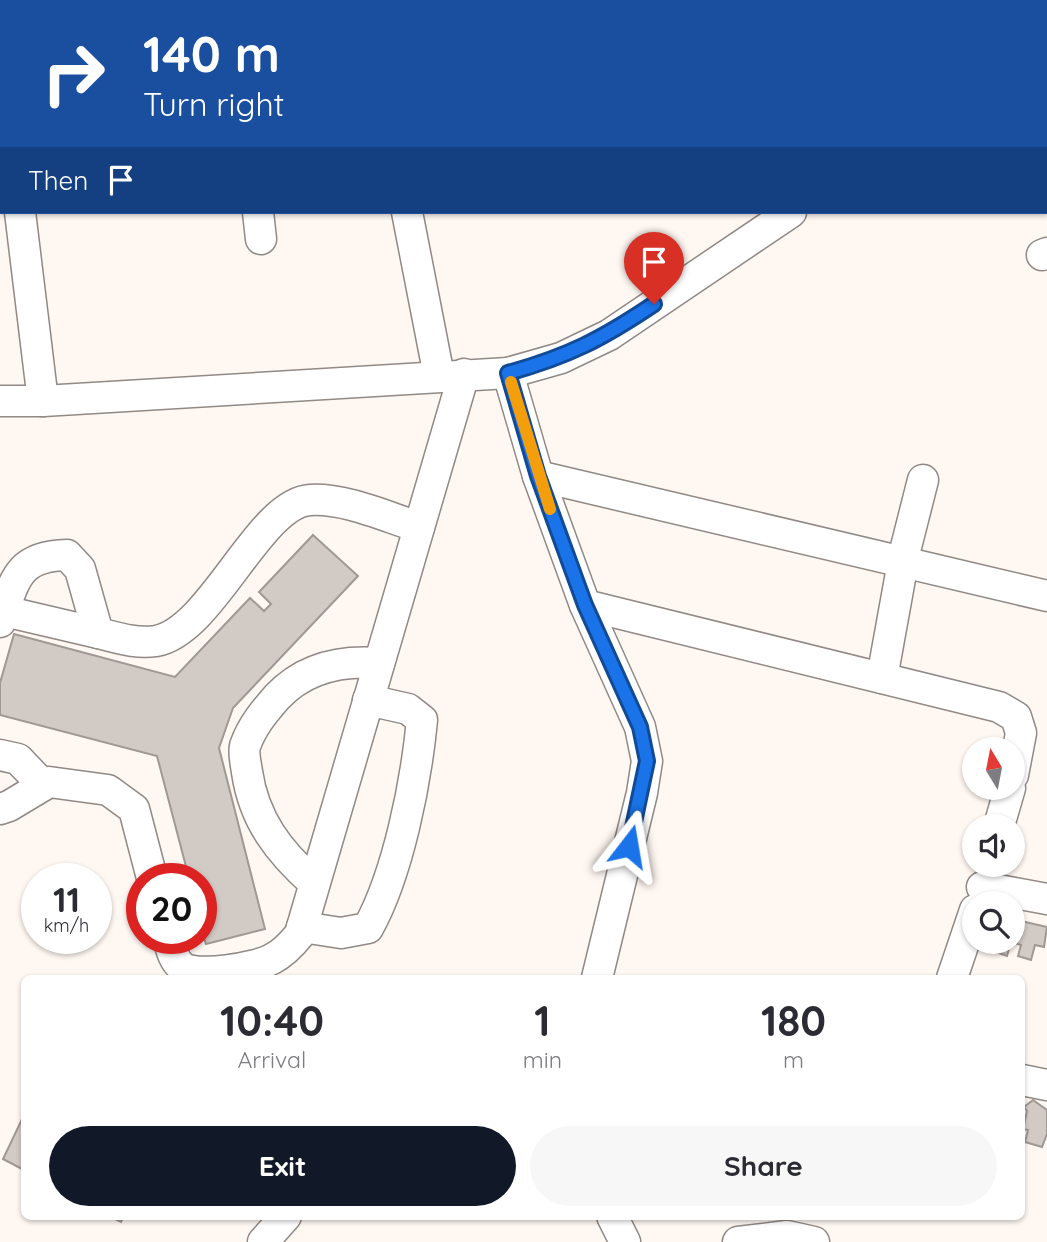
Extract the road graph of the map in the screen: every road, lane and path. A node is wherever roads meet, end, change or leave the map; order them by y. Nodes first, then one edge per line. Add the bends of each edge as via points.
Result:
1 (20, 214) edge
2 (408, 214) edge
3 (788, 214) edge
4 (508, 373) junction
5 (452, 375) junction
6 (0, 401) edge
7 (43, 401) junction
8 (538, 476) junction
9 (923, 480) dead end
10 (419, 527) junction
11 (904, 560) junction
12 (1047, 596) edge
13 (585, 605) junction
14 (2, 617) edge
15 (99, 633) junction
16 (379, 663) junction
17 (882, 678) junction
18 (368, 699) junction
19 (1020, 737) edge
20 (0, 755) edge
21 (43, 786) junction
22 (0, 808) edge
23 (148, 863) edge
24 (314, 883) junction
25 (1025, 897) edge
26 (1047, 900) edge
27 (302, 927) junction
28 (962, 948) edge
29 (173, 954) edge
30 (598, 975) edge
31 (953, 975) edge
32 (1025, 1081) edge
33 (1047, 1086) edge
34 (282, 1220) edge
35 (614, 1220) edge
36 (263, 1242) edge
37 (625, 1242) edge
38 (738, 1242) edge
39 (814, 1242) edge

1 - 7 lane
2 - 5 lane
3 - 4 lane via 609,335 561,358
4 - 5 lane
4 - 8 lane
5 - 7 lane
5 - 10 lane
6 - 7 lane
8 - 11 lane
8 - 13 lane
9 - 11 lane
10 - 15 lane via 344,505 310,500 291,506 186,625 160,640 139,643
10 - 16 lane
11 - 12 lane
11 - 17 lane
13 - 17 lane
13 - 30 lane via 640,727 647,761
14 - 15 lane
14 - 15 lane via 23,566 43,555 67,555 80,569
16 - 18 lane
16 - 24 lane via 322,668 291,682 258,718 244,748 250,792 261,823 286,858
17 - 19 lane via 999,707 1016,717
18 - 24 lane
18 - 27 lane via 408,709 422,720 417,761 383,900 368,928 341,933
20 - 21 lane via 18,759
21 - 22 lane
21 - 23 lane via 49,782 108,790 134,809
24 - 27 lane
25 - 26 lane
27 - 29 lane via 290,947 246,967 206,972 183,968
28 - 31 lane
32 - 33 lane
34 - 36 lane
35 - 37 lane
38 - 39 lane via 787,1236

